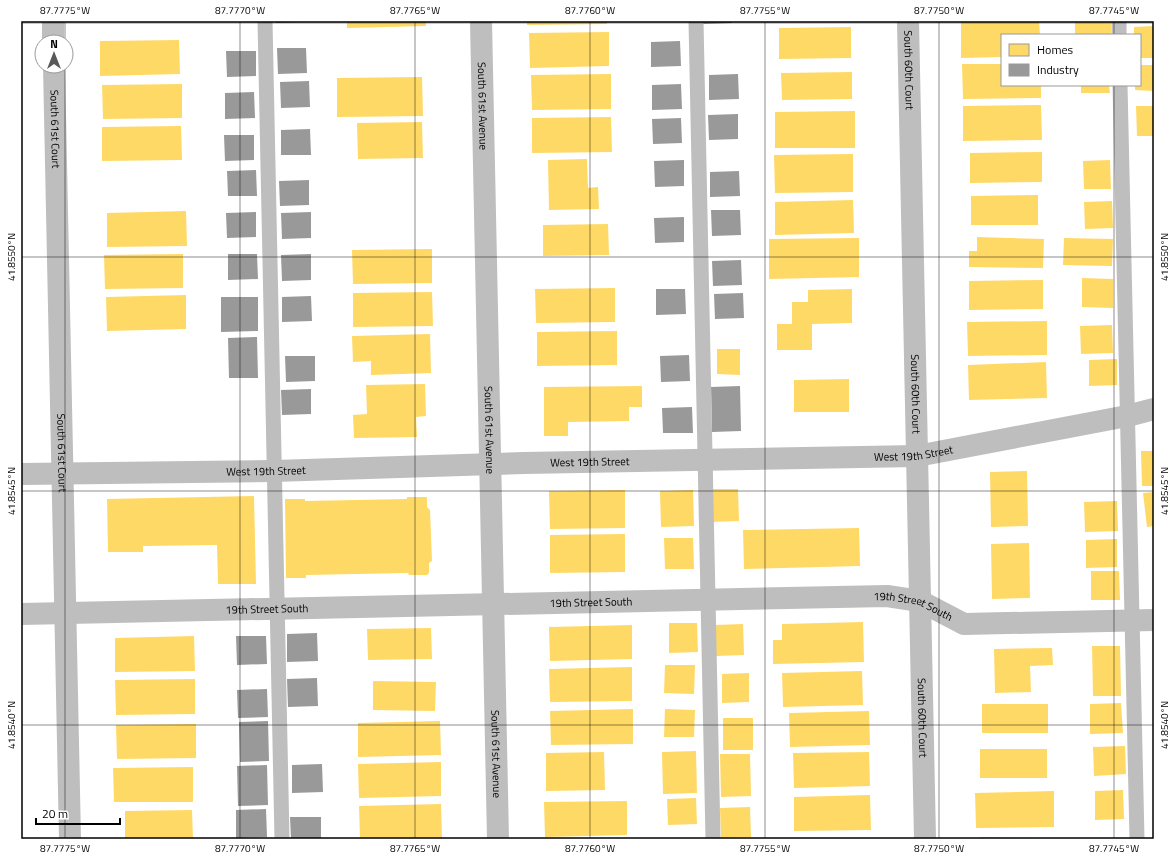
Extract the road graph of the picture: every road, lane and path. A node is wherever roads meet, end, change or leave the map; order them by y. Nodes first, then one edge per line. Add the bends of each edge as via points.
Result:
1 (53, 21) edge
2 (265, 21) edge
3 (481, 21) edge
4 (696, 21) edge
5 (908, 21) edge
6 (1119, 21) edge
7 (53, 34) edge
8 (1119, 34) edge
9 (54, 74) edge
10 (1120, 86) edge
11 (1154, 409) edge
12 (1127, 416) junction
13 (917, 456) junction
14 (705, 460) junction
15 (490, 464) junction
16 (274, 471) junction
17 (62, 473) junction
18 (21, 474) edge
19 (708, 600) junction
20 (920, 601) junction
21 (493, 604) junction
22 (277, 608) junction
23 (65, 613) junction
24 (21, 614) edge
25 (1132, 620) junction
26 (1154, 620) edge
27 (70, 839) edge
28 (282, 839) edge
29 (498, 839) edge
30 (713, 839) edge
31 (925, 839) edge
32 (1137, 839) edge

1 - 7 street
2 - 16 lane
3 - 15 street, South 61st Avenue
4 - 14 lane
5 - 13 street, South 60th Court
6 - 8 lane
9 - 17 street, South 61st Court
10 - 12 lane
11 - 12 street, West 19th Street
12 - 13 street, West 19th Street
12 - 25 lane
13 - 14 street, West 19th Street
13 - 20 street, South 60th Court
14 - 15 street, West 19th Street
14 - 19 lane
15 - 16 street, West 19th Street
15 - 21 street, South 61st Avenue
16 - 17 street, West 19th Street
16 - 22 lane
17 - 18 street, West 19th Street
17 - 23 street, South 61st Court
19 - 20 street, 19th Street South via 887,596
19 - 21 street, 19th Street South
19 - 30 lane
20 - 25 street, 19th Street South via 964,624
20 - 31 street, South 60th Court
21 - 22 street, 19th Street South
21 - 29 street, South 61st Avenue
22 - 23 street, 19th Street South
22 - 28 lane
23 - 24 street, 19th Street South
23 - 27 street, South 61st Court
25 - 26 street, 19th Street South
25 - 32 lane

